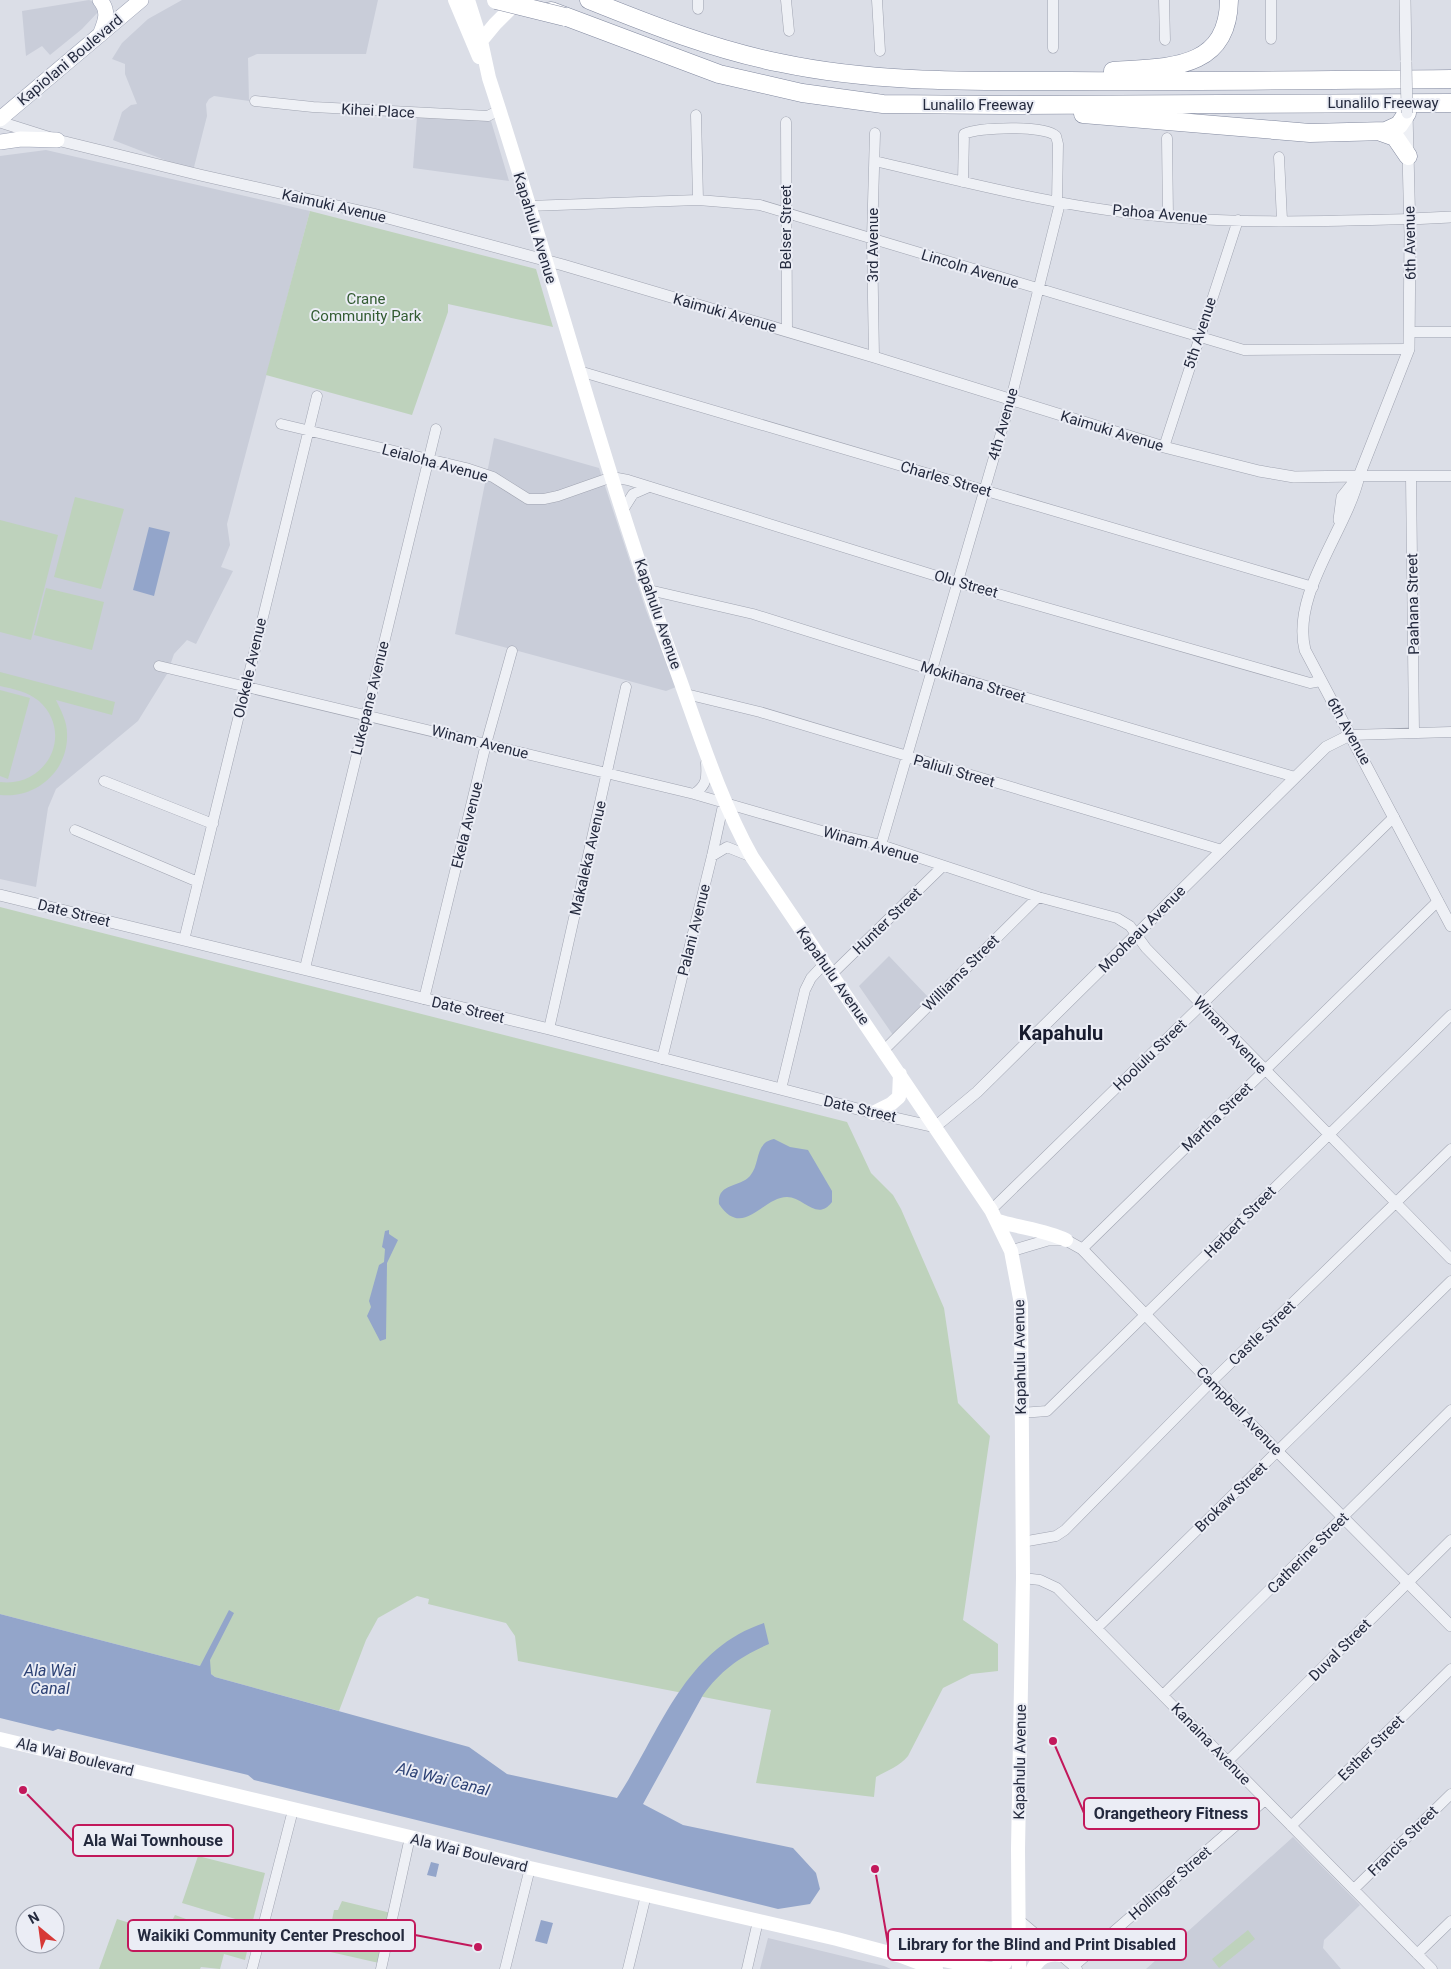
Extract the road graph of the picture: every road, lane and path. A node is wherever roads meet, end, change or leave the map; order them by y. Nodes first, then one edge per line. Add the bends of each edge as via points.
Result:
1 (100, 0) edge
2 (141, 0) edge
3 (455, 0) edge
4 (468, 0) edge
5 (496, 0) edge
6 (520, 0) edge
7 (786, 0) edge
8 (877, 0) edge
9 (1053, 0) edge
10 (1164, 0) edge
11 (1230, 0) edge
12 (1271, 0) edge
13 (1405, 0) edge
14 (596, 2) edge
15 (565, 17) junction
16 (789, 32) dead end
17 (100, 35) junction
18 (1271, 39) dead end
19 (1165, 40) dead end
20 (481, 41) junction
21 (1053, 48) dead end
22 (880, 51) dead end
23 (488, 78) junction
24 (1451, 79) edge
25 (966, 81) junction
26 (255, 101) dead end
27 (1451, 103) edge
28 (1003, 105) junction
29 (499, 110) junction
30 (1407, 113) junction
31 (696, 115) dead end
32 (0, 120) edge
33 (786, 122) dead end
34 (1381, 132) junction
35 (875, 134) dead end
36 (1166, 138) dead end
37 (57, 140) junction
38 (0, 142) edge
39 (1408, 156) junction
40 (1279, 157) dead end
41 (874, 161) junction
42 (963, 182) junction
43 (698, 200) junction
44 (1058, 203) junction
45 (528, 206) junction
46 (786, 214) junction
47 (1168, 217) junction
48 (1451, 217) edge
49 (1410, 219) junction
50 (1238, 220) junction
51 (1282, 220) junction
52 (872, 239) junction
53 (544, 260) junction
54 (1039, 290) junction
55 (787, 332) junction
56 (1410, 332) junction
57 (1451, 332) edge
58 (1198, 338) junction
59 (1409, 349) junction
60 (874, 357) junction
61 (579, 372) junction
62 (317, 396) dead end
63 (1011, 400) junction
64 (281, 424) dead end
65 (436, 428) dead end
66 (307, 431) junction
67 (1164, 447) junction
68 (429, 461) junction
69 (1329, 476) junction
70 (1359, 476) junction
71 (1411, 476) junction
72 (1451, 476) edge
73 (612, 477) junction
74 (649, 487) junction
75 (984, 491) junction
76 (1342, 497) junction
77 (623, 510) junction
78 (1337, 529) junction
79 (956, 582) junction
80 (1313, 587) junction
81 (649, 590) junction
82 (512, 651) dead end
83 (159, 666) dead end
84 (932, 670) junction
85 (1321, 681) junction
86 (246, 685) junction
87 (626, 687) dead end
88 (686, 694) junction
89 (366, 714) junction
90 (1414, 732) junction
91 (1451, 732) edge
92 (1350, 735) junction
93 (486, 744) junction
94 (706, 750) junction
95 (906, 757) junction
96 (607, 772) junction
97 (1295, 777) junction
98 (104, 780) dead end
99 (694, 794) junction
100 (724, 801) junction
101 (1394, 816) junction
102 (213, 824) junction
103 (74, 830) dead end
104 (881, 845) junction
105 (1222, 850) junction
106 (712, 856) junction
107 (752, 857) junction
108 (942, 867) junction
109 (198, 882) junction
110 (0, 895) edge
111 (1038, 897) junction
112 (1438, 901) junction
113 (1451, 926) edge
114 (1136, 934) junction
115 (184, 940) junction
116 (305, 968) junction
117 (828, 969) junction
118 (424, 999) junction
119 (1202, 1004) junction
120 (1451, 1015) edge
121 (549, 1029) junction
122 (884, 1050) junction
123 (662, 1059) junction
124 (1264, 1071) junction
125 (900, 1074) junction
126 (780, 1089) junction
127 (873, 1113) junction
128 (935, 1127) junction
129 (1329, 1136) junction
130 (1451, 1148) edge
131 (1395, 1203) junction
132 (995, 1216) junction
133 (1066, 1240) junction
134 (1082, 1250) junction
135 (1011, 1251) junction
136 (1451, 1259) edge
137 (1451, 1281) edge
138 (1145, 1315) junction
139 (1210, 1382) junction
140 (1451, 1410) edge
141 (1021, 1413) junction
142 (1277, 1451) junction
143 (1344, 1517) junction
144 (1451, 1540) edge
145 (1022, 1542) junction
146 (1023, 1578) junction
147 (1409, 1582) junction
148 (1451, 1626) edge
149 (1097, 1628) junction
150 (1451, 1669) edge
151 (1164, 1695) junction
152 (0, 1739) edge
153 (1228, 1761) junction
154 (1451, 1794) edge
155 (1265, 1800) junction
156 (293, 1810) junction
157 (1291, 1826) junction
158 (410, 1837) junction
159 (530, 1868) junction
160 (1354, 1889) junction
161 (646, 1895) junction
162 (758, 1921) junction
163 (1451, 1921) edge
164 (1018, 1925) junction
165 (1417, 1954) junction
166 (1061, 1955) junction
167 (901, 1956) junction
168 (1075, 1967) edge
169 (252, 1969) edge
170 (381, 1969) edge
171 (505, 1969) edge
172 (628, 1969) edge
173 (747, 1969) edge
174 (936, 1969) edge
175 (992, 1969) edge
176 (1019, 1969) edge
177 (1033, 1969) edge
178 (1432, 1969) edge

1 - 17 main road via 106,19
2 - 17 main road, Kapiolani Boulevard
3 - 23 main road
4 - 20 main road, Kapahulu Avenue
5 - 15 highway, bridge
6 - 15 highway, Lunalilo Freeway, bridge
6 - 20 main road
7 - 16 street
8 - 22 street
9 - 21 street
10 - 19 street
11 - 25 highway via 1228,20 1220,39 1208,52 1191,61 1154,68
12 - 18 street
13 - 30 street, 6th Avenue, bridge
14 - 25 highway, Lunalilo Freeway via 731,51 783,64 900,78
15 - 28 highway, Lunalilo Freeway via 718,74 802,93 883,104
17 - 32 main road, Kapiolani Boulevard
20 - 23 main road, Kapahulu Avenue
23 - 29 main road, Kapahulu Avenue
24 - 25 highway, Lunalilo Freeway
26 - 29 street, Kihei Place via 488,116
27 - 28 highway, Lunalilo Freeway
28 - 34 highway via 1269,132
29 - 45 main road, Kapahulu Avenue
30 - 34 highway via 1396,127
30 - 39 street, 6th Avenue
31 - 43 street
32 - 37 street, Kaimuki Avenue
33 - 46 street, Belser Street
34 - 39 highway via 1396,137
35 - 41 street, 3rd Avenue
36 - 47 street
37 - 38 main road
37 - 53 street, Kaimuki Avenue via 374,214
39 - 49 street, 6th Avenue
40 - 51 street
41 - 42 street, Pahoa Avenue
41 - 52 street, 3rd Avenue
42 - 44 street, Pahoa Avenue
42 - 44 street, 4th Avenue via 964,134 978,130 1041,129 1053,134 1058,144
43 - 45 street, Lincoln Avenue
43 - 46 street, Lincoln Avenue via 760,205
44 - 47 street, Pahoa Avenue
44 - 54 street, 4th Avenue
45 - 53 main road, Kapahulu Avenue
46 - 52 street, Lincoln Avenue
46 - 55 street, Belser Street
47 - 50 street, Pahoa Avenue
48 - 49 street, Pahoa Avenue
49 - 51 street, Pahoa Avenue
49 - 56 street, 6th Avenue
50 - 51 street, Pahoa Avenue
50 - 58 street, 5th Avenue
52 - 54 street, Lincoln Avenue
52 - 60 street, 3rd Avenue
53 - 55 street, Kaimuki Avenue
53 - 61 main road, Kapahulu Avenue
54 - 58 street, Lincoln Avenue
54 - 63 street, 4th Avenue
55 - 60 street, Kaimuki Avenue
56 - 57 street
56 - 59 street, 6th Avenue
58 - 59 street, Lincoln Avenue via 1244,350
58 - 67 street, 5th Avenue
59 - 70 street, 6th Avenue
60 - 63 street, Kaimuki Avenue
61 - 73 main road, Kapahulu Avenue
61 - 75 street, Charles Street
62 - 66 street, Olokele Avenue
63 - 67 street, Kaimuki Avenue
63 - 75 street, 4th Avenue
64 - 66 street, Leialoha Avenue
65 - 68 street, Lukepane Avenue
66 - 68 street, Leialoha Avenue
66 - 86 street, Olokele Avenue
67 - 69 street, Kaimuki Avenue via 1259,471 1294,477
68 - 73 street, Leialoha Avenue via 493,477 528,499 558,496
68 - 89 street, Lukepane Avenue
69 - 70 street, Kaimuki Avenue
69 - 76 street via 1336,481
70 - 71 street, Kaimuki Avenue
70 - 76 street, 6th Avenue
70 - 78 street, 6th Avenue via 1355,497
71 - 72 street, Kaimuki Avenue
71 - 90 street, Paahana Street
73 - 74 street, Olu Street
73 - 77 main road, Kapahulu Avenue
74 - 77 street via 633,494
74 - 79 street, Olu Street
75 - 79 street, 4th Avenue
75 - 80 street, Charles Street
76 - 78 street, 6th Avenue
77 - 81 main road, Kapahulu Avenue
78 - 80 street, 6th Avenue
79 - 84 street, 4th Avenue
79 - 85 street, Olu Street via 1310,683
80 - 85 street, 6th Avenue via 1304,613 1302,633 1305,650
81 - 84 street, Mokihana Street via 753,614
81 - 88 main road, Kapahulu Avenue
82 - 93 street, Ekela Avenue
83 - 86 street, Winam Avenue
84 - 95 street, 4th Avenue
84 - 97 street, Mokihana Street
85 - 92 street, 6th Avenue
86 - 89 street, Winam Avenue
86 - 102 street, Olokele Avenue
87 - 96 street, Makaleka Avenue
88 - 94 main road, Kapahulu Avenue
88 - 95 street, Paliuli Street via 760,712
89 - 93 street, Winam Avenue
89 - 116 street, Lukepane Avenue
90 - 91 street
90 - 92 street
92 - 97 street, Mooheau Avenue via 1326,747
92 - 101 street, 6th Avenue
93 - 96 street, Winam Avenue
93 - 118 street, Ekela Avenue
94 - 99 street via 707,779 704,787
94 - 100 main road, Kapahulu Avenue
95 - 104 street, 4th Avenue
95 - 105 street, Paliuli Street
96 - 99 street, Winam Avenue
96 - 121 street, Makaleka Avenue
97 - 105 street, Mooheau Avenue
98 - 102 street
99 - 100 street, Winam Avenue
100 - 104 street, Winam Avenue
100 - 106 street, Palani Avenue
100 - 107 main road, Kapahulu Avenue
101 - 112 street, 6th Avenue
101 - 119 street, Hoolulu Street
102 - 109 street, Olokele Avenue
103 - 109 street
104 - 108 street, Winam Avenue
105 - 114 street, Mooheau Avenue
106 - 107 street via 727,847
106 - 123 street, Palani Avenue
107 - 117 main road, Kapahulu Avenue
108 - 111 street, Winam Avenue
108 - 117 street, Hunter Street
109 - 115 street, Olokele Avenue
110 - 115 street, Date Street
111 - 114 street, Winam Avenue via 1117,918
111 - 122 street, Williams Street
112 - 113 street, 6th Avenue
112 - 124 street, Martha Street
114 - 119 street, Winam Avenue
114 - 128 street, Mooheau Avenue via 977,1092
115 - 116 street, Date Street
116 - 118 street, Date Street
117 - 122 main road, Kapahulu Avenue
117 - 126 street, Hunter Street via 811,978 804,990
118 - 121 street, Date Street
119 - 124 street, Winam Avenue
119 - 132 street, Hoolulu Street
120 - 129 street, Herbert Street
121 - 123 street, Date Street
122 - 125 main road, Kapahulu Avenue
123 - 126 street, Date Street
124 - 129 street, Winam Avenue
124 - 134 street, Martha Street
125 - 127 main road via 900,1097
125 - 128 main road, Kapahulu Avenue
126 - 127 street, Date Street
127 - 128 street, Date Street
128 - 132 main road, Kapahulu Avenue
129 - 131 street, Winam Avenue
129 - 138 street, Herbert Street
130 - 131 street, Castle Street
131 - 136 street, Winam Avenue
131 - 139 street, Castle Street
132 - 133 main road via 1023,1229 1054,1234
132 - 135 main road, Kapahulu Avenue
133 - 134 street, Campbell Avenue
133 - 135 street via 1038,1242
134 - 138 street, Campbell Avenue
135 - 141 main road, Kapahulu Avenue via 1021,1304
137 - 142 street, Brokaw Street
138 - 139 street, Campbell Avenue
138 - 141 street, Herbert Street via 1047,1411
139 - 142 street, Campbell Avenue
139 - 145 street, Castle Street via 1065,1530 1056,1536
140 - 143 street, Catherine Street
141 - 145 main road, Kapahulu Avenue
142 - 143 street, Campbell Avenue
142 - 149 street, Brokaw Street
143 - 147 street, Campbell Avenue
143 - 151 street, Catherine Street
144 - 147 street, Duval Street
145 - 146 main road, Kapahulu Avenue
146 - 149 street, Kanaina Avenue via 1052,1584
146 - 164 main road, Kapahulu Avenue
147 - 148 street, Campbell Avenue
147 - 153 street, Duval Street
149 - 151 street, Kanaina Avenue
150 - 157 street, Esther Street
151 - 153 street, Kanaina Avenue
152 - 156 main road, Ala Wai Boulevard
153 - 155 street, Kanaina Avenue
154 - 160 street, Francis Street
155 - 157 street, Kanaina Avenue
155 - 168 street, Hollinger Street
156 - 158 main road, Ala Wai Boulevard
156 - 169 street
157 - 160 street, Kanaina Avenue
158 - 159 main road, Ala Wai Boulevard
158 - 170 street
159 - 161 main road, Ala Wai Boulevard
159 - 171 street
160 - 165 street, Kanaina Avenue
161 - 162 main road, Ala Wai Boulevard
161 - 172 street
162 - 167 main road, Ala Wai Boulevard
162 - 173 street
163 - 165 street
164 - 166 street
164 - 175 main road via 1005,1964
164 - 176 main road, Kapahulu Avenue
165 - 178 street, Kanaina Avenue
166 - 168 street
166 - 177 main road via 1052,1953 1043,1957
167 - 174 main road, Ala Wai Boulevard
167 - 175 main road via 933,1956 975,1968

